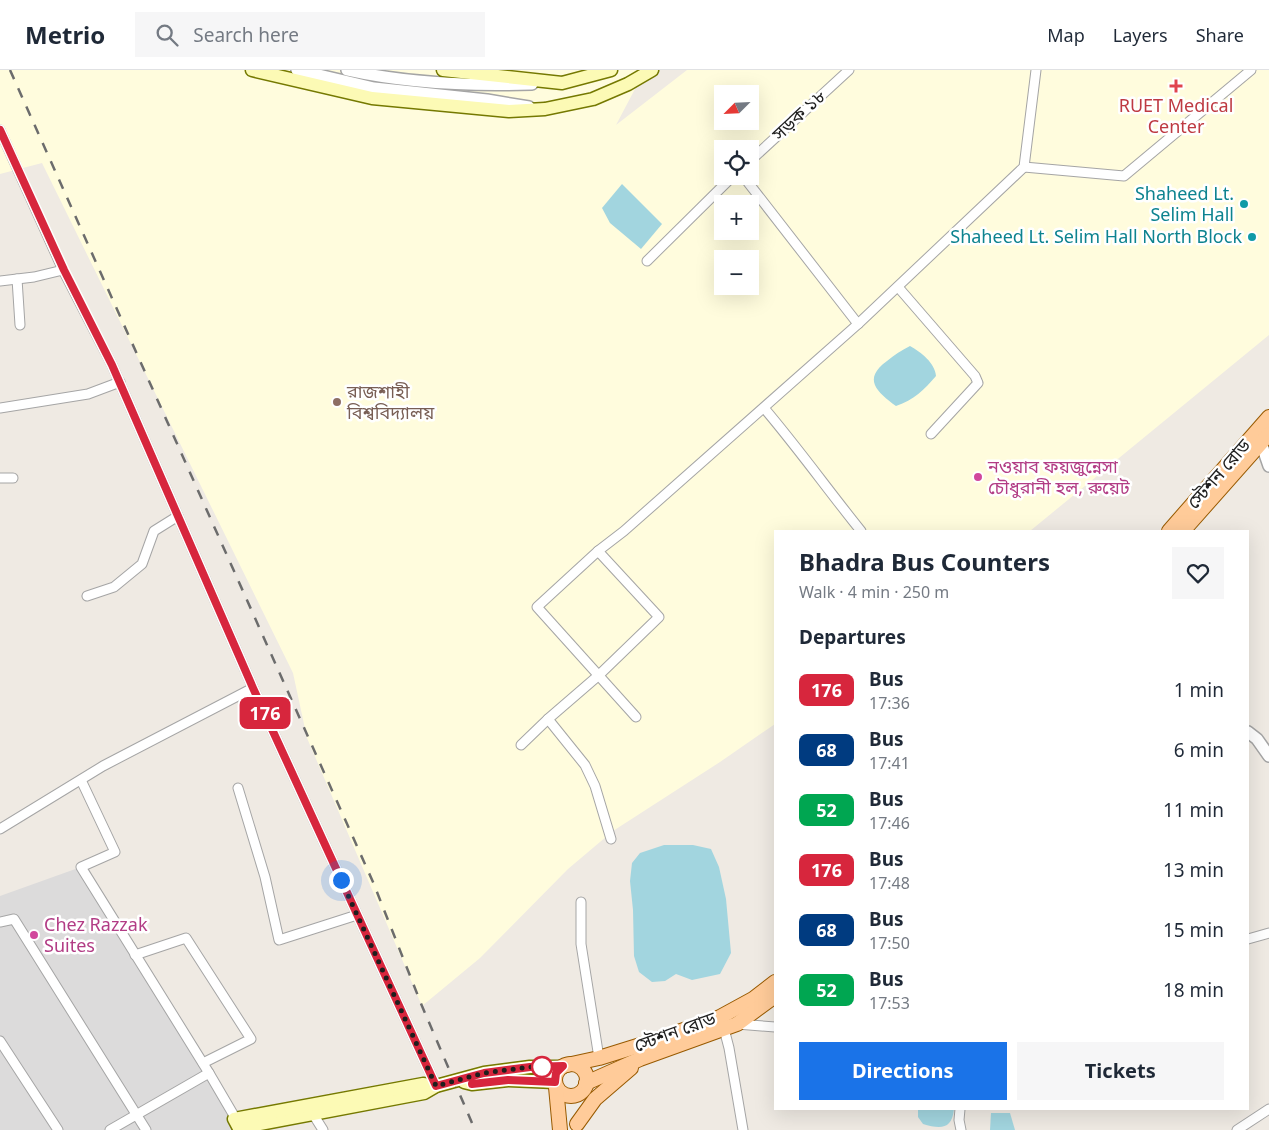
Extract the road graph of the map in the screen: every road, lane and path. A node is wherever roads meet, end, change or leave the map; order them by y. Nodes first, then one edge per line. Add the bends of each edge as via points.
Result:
1 (252, 70) edge
2 (297, 70) edge
3 (347, 70) edge
4 (443, 70) edge
5 (611, 70) edge
6 (652, 70) edge
7 (849, 70) edge
8 (1036, 70) edge
9 (1236, 70) edge
10 (1251, 70) edge
11 (1242, 78) junction
12 (562, 83) junction
13 (545, 109) junction
14 (0, 130) edge
15 (759, 153) edge
16 (1024, 167) junction
17 (724, 185) edge
18 (750, 185) edge
19 (647, 261) dead end
20 (64, 270) junction
21 (17, 279) junction
22 (0, 281) edge
23 (898, 287) junction
24 (858, 324) junction
25 (20, 325) dead end
26 (120, 382) junction
27 (0, 408) edge
28 (764, 408) junction
29 (1269, 417) edge
30 (931, 434) dead end
31 (1262, 436) edge
32 (1269, 466) edge
33 (0, 478) edge
34 (13, 478) dead end
35 (178, 516) junction
36 (860, 530) edge
37 (1170, 530) edge
38 (1184, 530) edge
39 (598, 551) junction
40 (87, 596) dead end
41 (599, 674) junction
42 (253, 688) junction
43 (636, 717) dead end
44 (548, 719) junction
45 (1249, 733) edge
46 (521, 745) dead end
47 (1269, 756) edge
48 (81, 780) junction
49 (238, 788) dead end
50 (0, 829) edge
51 (611, 838) dead end
52 (581, 902) dead end
53 (357, 916) junction
54 (0, 922) edge
55 (1269, 933) edge
56 (1249, 939) edge
57 (135, 955) junction
58 (774, 983) edge
59 (774, 997) edge
60 (727, 1024) junction
61 (774, 1027) edge
62 (0, 1041) edge
63 (599, 1058) junction
64 (640, 1059) junction
65 (203, 1063) junction
66 (565, 1066) junction
67 (209, 1073) junction
68 (459, 1080) junction
69 (556, 1085) junction
70 (436, 1086) junction
71 (584, 1088) junction
72 (1269, 1109) edge
73 (960, 1110) edge
74 (313, 1114) junction
75 (136, 1115) junction
76 (240, 1124) edge
77 (577, 1127) edge
78 (58, 1130) edge
79 (110, 1130) edge
80 (146, 1130) edge
81 (323, 1130) edge
82 (560, 1130) edge
83 (743, 1130) edge
84 (961, 1130) edge
85 (1236, 1130) edge

1 - 13 main road via 372,98 509,111
2 - 13 street via 374,88
3 - 12 street via 375,76 489,86
4 - 12 main road
5 - 12 main road
6 - 13 main road via 593,99
7 - 15 street, সড়ক ১৮
8 - 16 street
9 - 11 street
10 - 11 street
11 - 16 street via 1124,176
14 - 20 street
16 - 23 street
17 - 19 street
18 - 24 street
20 - 21 street
20 - 26 street
21 - 22 street
21 - 25 street
23 - 24 street
23 - 30 street via 978,383
24 - 28 street
26 - 27 street via 88,394
26 - 35 street
28 - 36 street
28 - 39 street
29 - 31 main road, স্টেশন রোড
31 - 32 street
31 - 37 main road, স্টেশন রোড
31 - 38 main road, স্টেশন রোড
33 - 34 street
35 - 40 street via 154,531 142,564 114,587
35 - 42 street
39 - 41 street via 659,617
39 - 41 street via 537,607
41 - 43 street
41 - 44 street
42 - 48 street
42 - 53 street
44 - 46 street
44 - 51 street via 585,765
45 - 47 street
48 - 50 street
48 - 57 street via 115,852 81,867
49 - 53 street via 265,877 279,940
52 - 63 street via 581,944
53 - 70 street
54 - 75 street via 14,919
55 - 56 street
57 - 65 street
57 - 65 street via 186,938 251,1039
58 - 60 main road, স্টেশন রোড
59 - 60 main road, স্টেশন রোড
60 - 61 street
60 - 63 main road, স্টেশন রোড
60 - 64 main road, স্টেশন রোড
60 - 83 street
62 - 78 street
63 - 66 main road, স্টেশন রোড
64 - 71 main road, স্টেশন রোড
64 - 77 main road via 595,1100
65 - 67 street
66 - 68 main road via 484,1073
66 - 69 main road via 556,1073
66 - 71 main road via 582,1069 586,1078
67 - 75 street
67 - 76 street
68 - 69 main road via 472,1084 508,1080
68 - 70 main road
69 - 71 main road via 569,1096
69 - 82 main road
70 - 74 main road via 424,1093
70 - 76 main road via 423,1084
71 - 77 main road
72 - 85 street
73 - 84 street
74 - 76 main road
74 - 81 street
75 - 79 street
75 - 80 street

